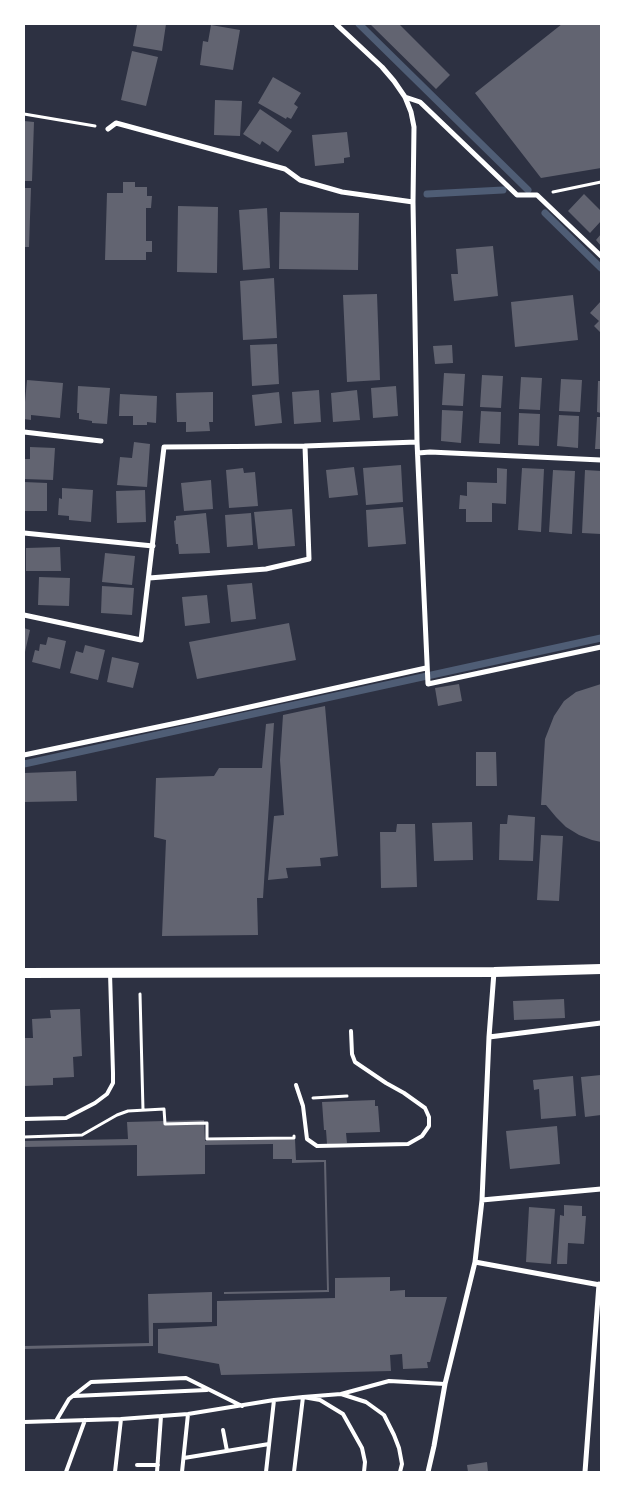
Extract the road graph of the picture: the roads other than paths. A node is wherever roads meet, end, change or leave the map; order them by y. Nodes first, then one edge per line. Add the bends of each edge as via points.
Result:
1 (336, 24) edge
2 (405, 97) junction
3 (108, 129) road end
4 (414, 202) junction
5 (601, 256) edge
6 (24, 432) edge
7 (101, 441) dead end
8 (417, 442) junction
9 (304, 446) junction
10 (418, 453) junction
11 (601, 460) edge
12 (24, 533) edge
13 (153, 546) junction
14 (149, 578) junction
15 (24, 615) edge
16 (601, 647) edge
17 (427, 670) junction
18 (24, 755) edge
19 (601, 969) edge
20 (494, 972) junction
21 (24, 973) edge
22 (110, 973) junction
23 (601, 1023) edge
24 (352, 1031) dead end
25 (489, 1037) junction
26 (296, 1086) dead end
27 (24, 1119) edge
28 (601, 1189) edge
29 (482, 1200) junction
30 (475, 1262) junction
31 (600, 1285) edge
32 (445, 1384) junction
33 (209, 1390) junction
34 (341, 1394) junction
35 (73, 1396) junction
36 (303, 1397) junction
37 (274, 1400) junction
38 (242, 1406) junction
39 (188, 1414) junction
40 (161, 1416) junction
41 (121, 1419) junction
42 (85, 1420) junction
43 (56, 1421) junction
44 (24, 1422) edge
45 (223, 1430) dead end
46 (269, 1444) junction
47 (227, 1451) junction
48 (184, 1458) junction
49 (137, 1465) dead end
50 (158, 1465) junction
51 (66, 1472) edge
52 (115, 1472) edge
53 (157, 1472) edge
54 (182, 1472) edge
55 (266, 1472) edge
56 (294, 1472) edge
57 (364, 1472) edge
58 (400, 1472) edge
59 (428, 1472) edge
60 (585, 1472) edge

1 - 2 street via 382,67
2 - 4 street via 414,127
2 - 5 street via 420,102 517,195 537,194
3 - 4 street via 116,123 285,169 300,180 342,192
4 - 8 street
6 - 7 street
8 - 9 street
8 - 10 street
9 - 13 street via 164,448
9 - 14 street via 309,558 266,569
10 - 11 street
10 - 17 street
12 - 13 street
13 - 14 street
14 - 15 street via 142,640
16 - 17 street via 428,684
17 - 18 street
19 - 20 main road
20 - 22 main road
20 - 25 street
21 - 22 main road
22 - 27 lane via 113,1083 107,1094 66,1118
23 - 25 street
24 - 26 lane via 355,1062 425,1108 429,1126 422,1136 408,1144 317,1146 307,1139 303,1106
25 - 29 street
28 - 29 street
29 - 30 street
30 - 31 street
30 - 32 street
31 - 60 street
32 - 34 lane via 389,1381
32 - 59 street
33 - 35 lane
33 - 35 lane via 186,1378 92,1382
33 - 38 lane
34 - 36 lane
34 - 58 lane via 366,1402 384,1416 399,1448
35 - 43 lane
36 - 37 lane
36 - 56 lane
36 - 57 lane via 320,1400 343,1414 362,1448
37 - 38 lane
37 - 46 lane
38 - 39 lane
39 - 40 lane
39 - 48 lane
40 - 41 lane
40 - 50 lane
41 - 42 lane
41 - 52 lane
42 - 43 lane
42 - 51 lane
43 - 44 lane
45 - 47 lane
46 - 47 lane
46 - 55 lane
47 - 48 lane
48 - 54 lane
49 - 50 lane
50 - 53 lane

